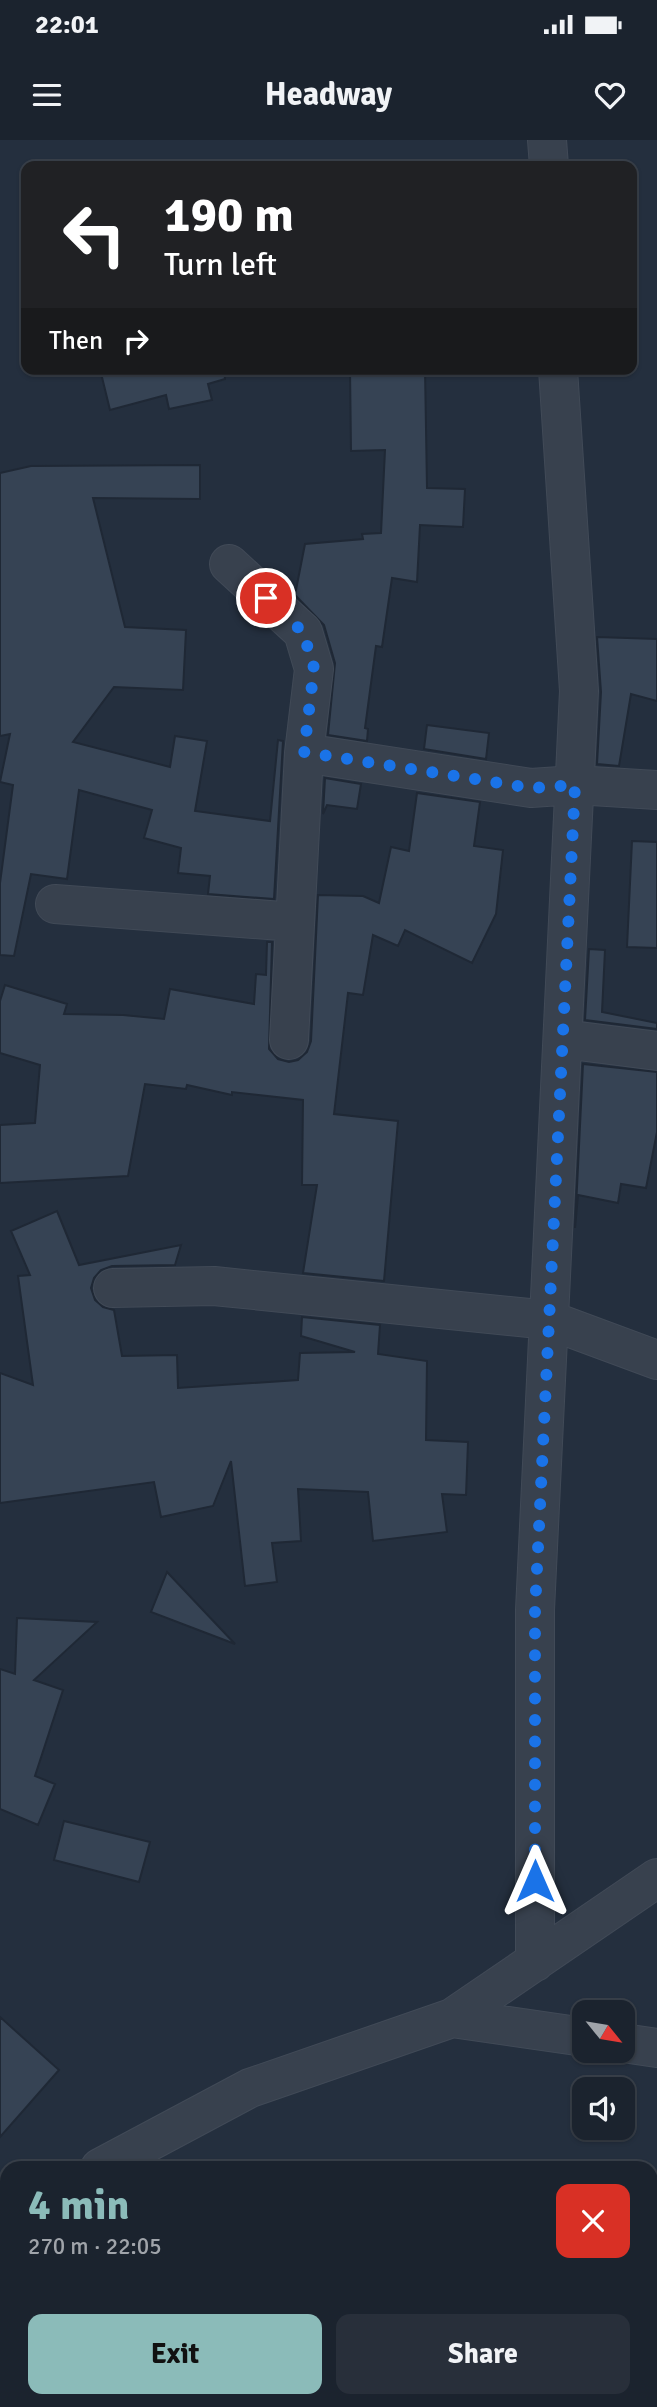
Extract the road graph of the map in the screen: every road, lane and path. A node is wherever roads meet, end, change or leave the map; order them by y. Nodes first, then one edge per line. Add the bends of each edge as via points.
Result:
1 (547, 140) edge
2 (548, 161) edge
3 (558, 375) edge
4 (229, 564) dead end
5 (304, 752) junction
6 (575, 785) junction
7 (657, 790) edge
8 (55, 904) dead end
9 (295, 922) junction
10 (563, 1039) junction
11 (289, 1040) dead end
12 (657, 1051) edge
13 (113, 1288) dead end
14 (549, 1320) junction
15 (657, 1360) edge
16 (657, 1878) edge
17 (535, 1962) junction
18 (452, 2018) junction
19 (572, 2035) edge
20 (635, 2045) edge
21 (657, 2048) edge
22 (113, 2161) edge

1 - 2 street
3 - 6 street via 579,691
4 - 5 street via 303,632 314,668
5 - 6 street via 531,788
5 - 9 street
6 - 7 street
6 - 10 street
8 - 9 street
9 - 11 street
10 - 12 street
10 - 14 street
13 - 14 street via 214,1286
14 - 15 street
14 - 17 street via 535,1610
16 - 17 street
17 - 18 street
18 - 19 street
18 - 22 street via 250,2088
20 - 21 street

